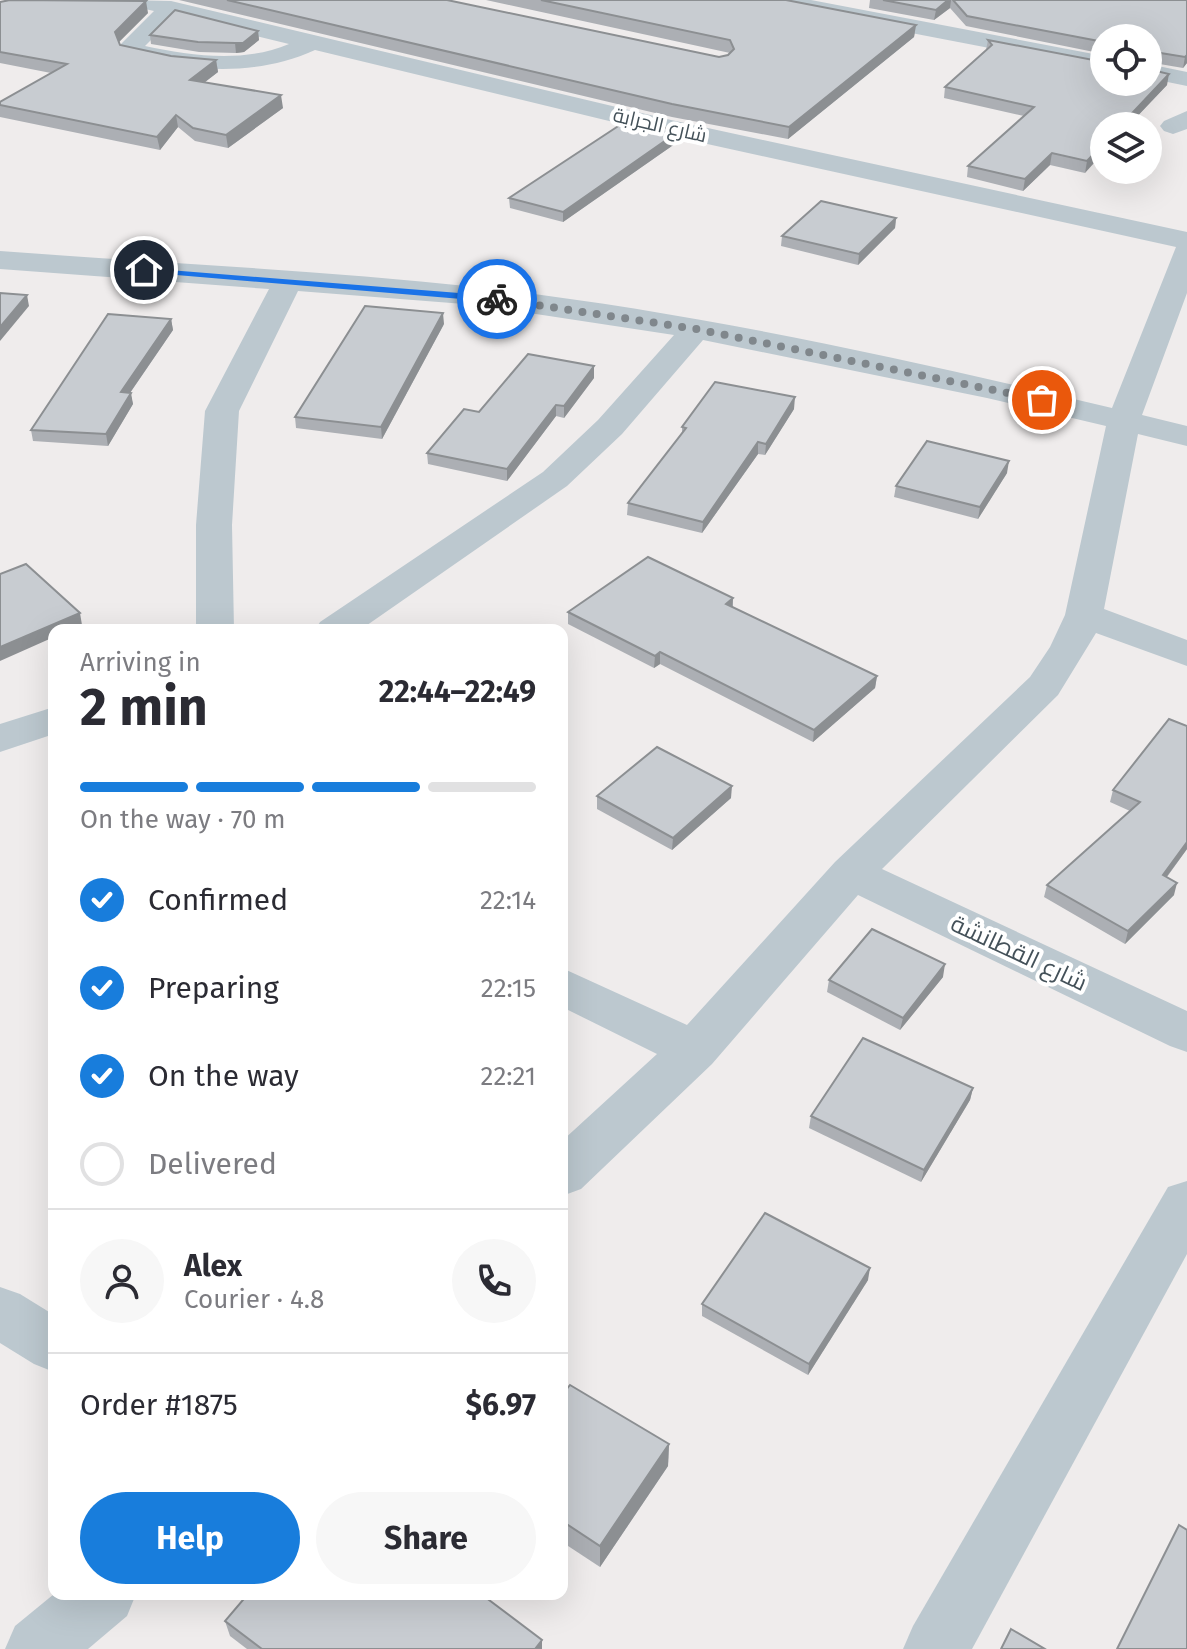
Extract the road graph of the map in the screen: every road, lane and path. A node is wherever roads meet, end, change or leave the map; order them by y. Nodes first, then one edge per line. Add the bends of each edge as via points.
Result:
1 (135, 0) edge
2 (776, 0) edge
3 (818, 3) edge
4 (171, 8) junction
5 (313, 42) junction
6 (1090, 60) edge
7 (1162, 74) edge
8 (1187, 79) edge
9 (1187, 241) edge
10 (1187, 253) edge
11 (0, 260) edge
12 (288, 281) junction
13 (696, 329) junction
14 (1124, 419) junction
15 (1187, 436) edge
16 (1084, 615) junction
17 (215, 624) edge
18 (343, 624) edge
19 (1187, 654) edge
20 (48, 722) edge
21 (0, 738) edge
22 (851, 873) junction
23 (568, 989) edge
24 (1187, 1033) edge
25 (694, 1050) junction
26 (568, 1168) edge
27 (1187, 1203) edge
28 (0, 1312) edge
29 (48, 1342) edge
30 (97, 1600) edge
31 (38, 1649) edge
32 (936, 1649) edge

1 - 4 street, شارع الجرابة
2 - 3 street
3 - 6 street
4 - 5 street, شارع الجرابة
4 - 5 street via 131,46 133,50 239,64 274,58
5 - 9 street, شارع الجرابة via 671,128
7 - 8 street
10 - 14 street
11 - 12 street
12 - 13 street via 477,296
12 - 17 street via 222,411 214,525
13 - 14 street
13 - 18 street via 610,427 555,479
14 - 15 street
14 - 16 street
16 - 19 street
16 - 22 street via 1044,686
20 - 21 street
22 - 24 street, شارع القطانشة
22 - 25 street
23 - 25 street
25 - 26 street
27 - 32 street
28 - 29 street
30 - 31 street

